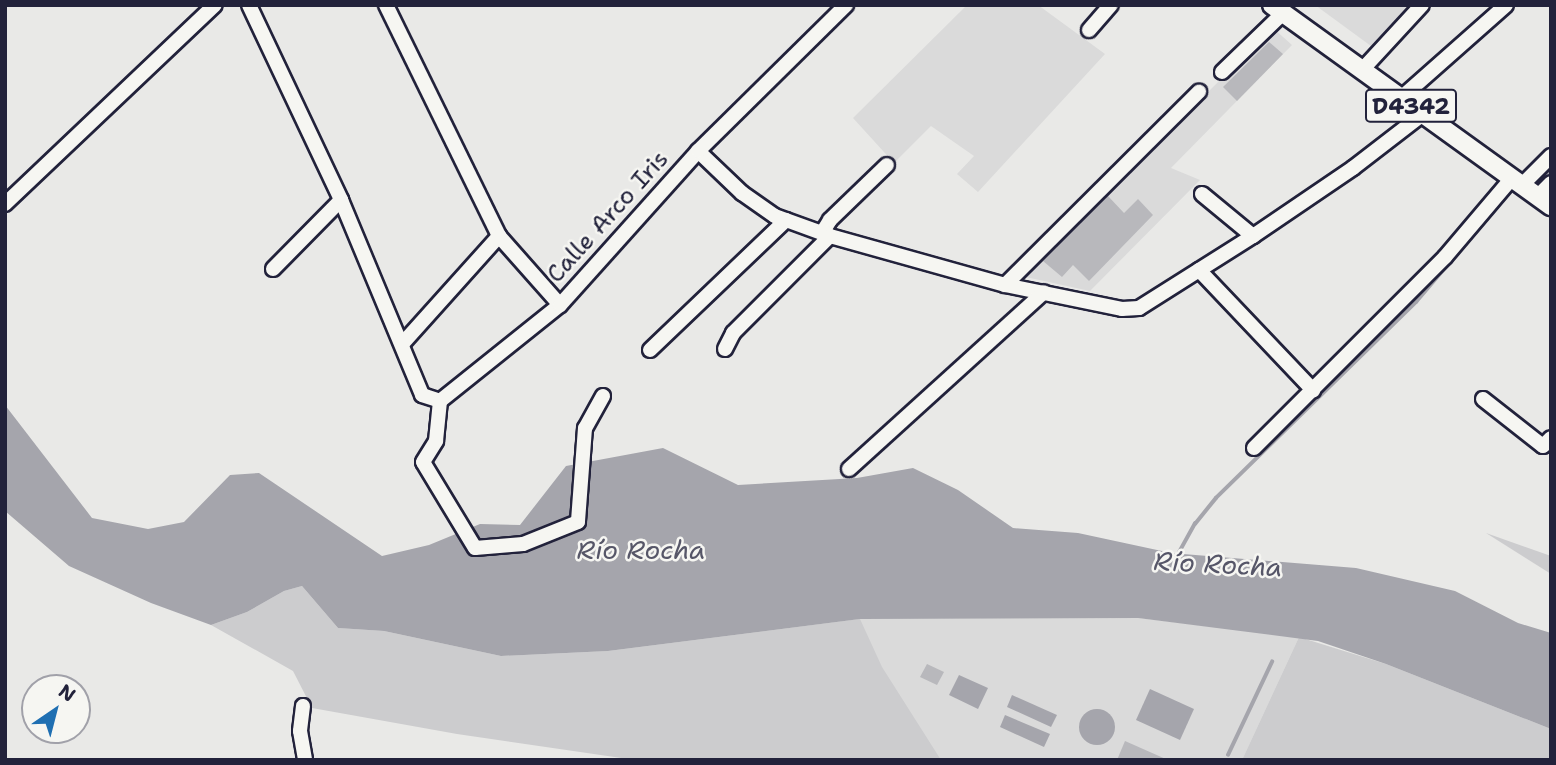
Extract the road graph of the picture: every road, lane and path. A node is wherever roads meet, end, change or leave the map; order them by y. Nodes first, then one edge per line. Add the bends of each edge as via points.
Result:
1 (215, 5) edge
2 (249, 5) edge
3 (386, 5) edge
4 (846, 5) edge
5 (1111, 5) edge
6 (1422, 5) edge
7 (1506, 5) edge
8 (1277, 9) edge
9 (1089, 30) dead end
10 (1362, 70) junction
11 (1222, 72) dead end
12 (1199, 92) dead end
13 (1401, 98) junction
14 (1423, 114) junction
15 (698, 151) junction
16 (1551, 156) edge
17 (887, 165) dead end
18 (1517, 182) junction
19 (1551, 183) edge
20 (1202, 194) dead end
21 (341, 200) junction
22 (1544, 201) edge
23 (5, 204) edge
24 (786, 220) junction
25 (826, 234) junction
26 (499, 236) junction
27 (1253, 236) junction
28 (273, 269) dead end
29 (1199, 270) junction
30 (1005, 285) junction
31 (1044, 292) junction
32 (560, 304) junction
33 (403, 343) junction
34 (650, 349) dead end
35 (725, 349) dead end
36 (1313, 390) junction
37 (603, 396) dead end
38 (1483, 399) dead end
39 (440, 401) junction
40 (1551, 438) edge
41 (1254, 448) dead end
42 (849, 469) dead end
43 (303, 706) dead end
44 (305, 760) edge

1 - 23 street
2 - 21 street
3 - 26 street
4 - 15 street, Calle Arco Iris
5 - 9 street
6 - 10 street
7 - 13 street
8 - 10 main road, D4342
8 - 11 street
10 - 13 main road, D4342
12 - 30 street
13 - 14 main road, D4342
14 - 18 main road, D4342
14 - 27 street
15 - 24 street via 742,193
15 - 32 street, Calle Arco Iris
16 - 18 street
17 - 25 street via 831,220
18 - 22 main road, D4342
18 - 36 street
19 - 22 street
20 - 27 street
21 - 28 street
21 - 33 street
24 - 25 street
24 - 34 street
25 - 30 street
25 - 35 street via 733,333
26 - 32 street
26 - 33 street
27 - 29 street
29 - 31 street via 1139,307 1097,305
29 - 36 street
30 - 31 street
31 - 42 street
32 - 39 street, Calle Arco Iris
33 - 39 street via 422,395
36 - 41 street
37 - 39 street via 585,428 578,522 523,544 475,548 423,463 436,440
38 - 40 street via 1543,446
43 - 44 street via 300,731

